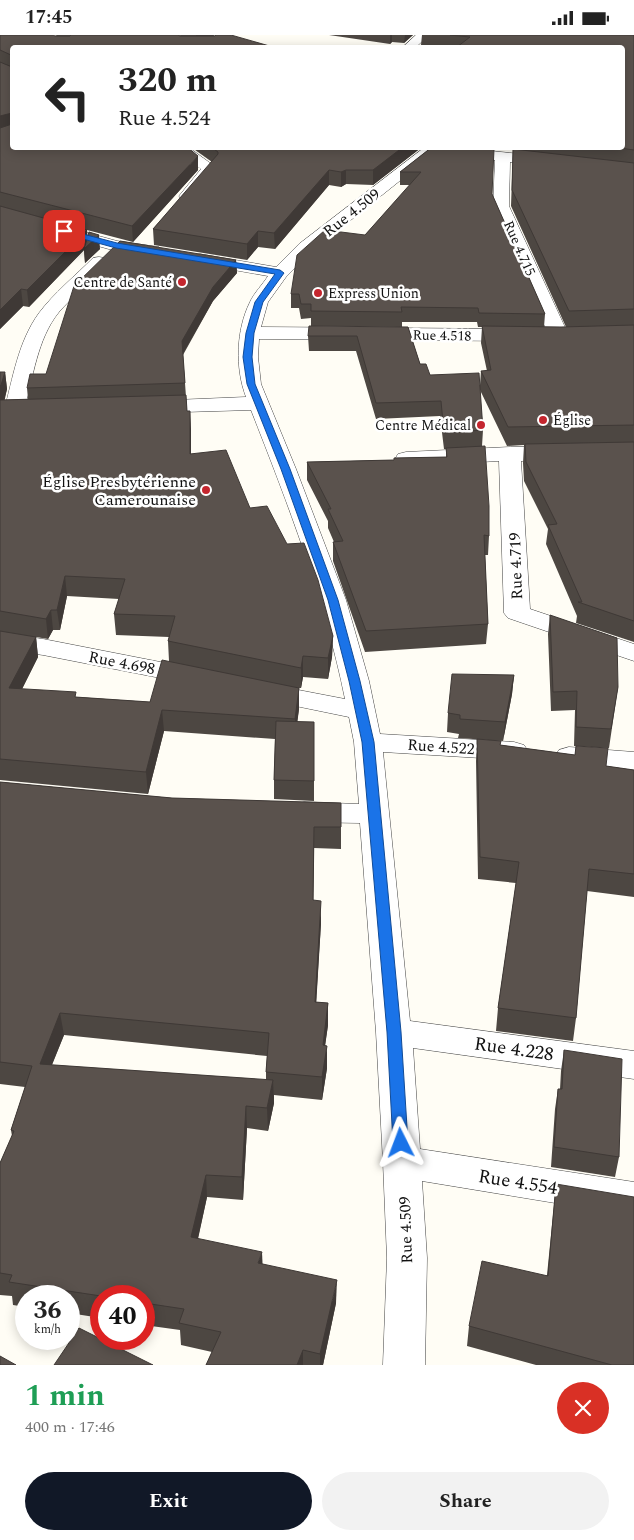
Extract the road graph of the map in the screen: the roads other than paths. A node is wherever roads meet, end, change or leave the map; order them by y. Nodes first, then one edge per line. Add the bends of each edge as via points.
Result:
1 (424, 35) edge
2 (416, 45) edge
3 (182, 150) edge
4 (431, 150) edge
5 (451, 150) edge
6 (503, 156) junction
7 (564, 164) edge
8 (176, 207) edge
9 (0, 214) edge
10 (152, 235) edge
11 (116, 245) junction
12 (140, 249) junction
13 (168, 254) edge
14 (186, 257) edge
15 (280, 273) junction
16 (250, 333) junction
17 (568, 335) joint
18 (259, 403) junction
19 (133, 408) edge
20 (15, 411) edge
21 (634, 452) edge
22 (510, 454) junction
23 (390, 461) edge
24 (0, 641) edge
25 (634, 653) edge
26 (361, 711) junction
27 (368, 742) junction
28 (634, 761) edge
29 (279, 811) edge
30 (375, 814) junction
31 (394, 1032) junction
32 (634, 1065) edge
33 (402, 1162) junction
34 (634, 1199) edge
35 (404, 1365) edge

1 - 2 street
3 - 8 street via 208,167
4 - 15 street, Rue 4.509 via 305,248
5 - 6 street
6 - 7 street
6 - 17 street, Rue 4.715 via 501,206
9 - 11 street
10 - 12 street
11 - 12 street
11 - 20 street via 41,323
12 - 13 street
14 - 15 street
15 - 16 street, Rue 4.509 via 259,302
16 - 17 street, Rue 4.518
16 - 18 street, Rue 4.509 via 251,384
18 - 19 street
18 - 26 street, Rue 4.509 via 295,468
21 - 22 street
22 - 23 street
22 - 25 street, Rue 4.719 via 517,613
24 - 26 street, Rue 4.698 via 52,648
26 - 27 street, Rue 4.509
27 - 28 street, Rue 4.522
27 - 30 street, Rue 4.509
29 - 30 street
30 - 31 street, Rue 4.509
31 - 32 street, Rue 4.228
31 - 33 street, Rue 4.509
33 - 34 street, Rue 4.554
33 - 35 street, Rue 4.509 via 406,1258

